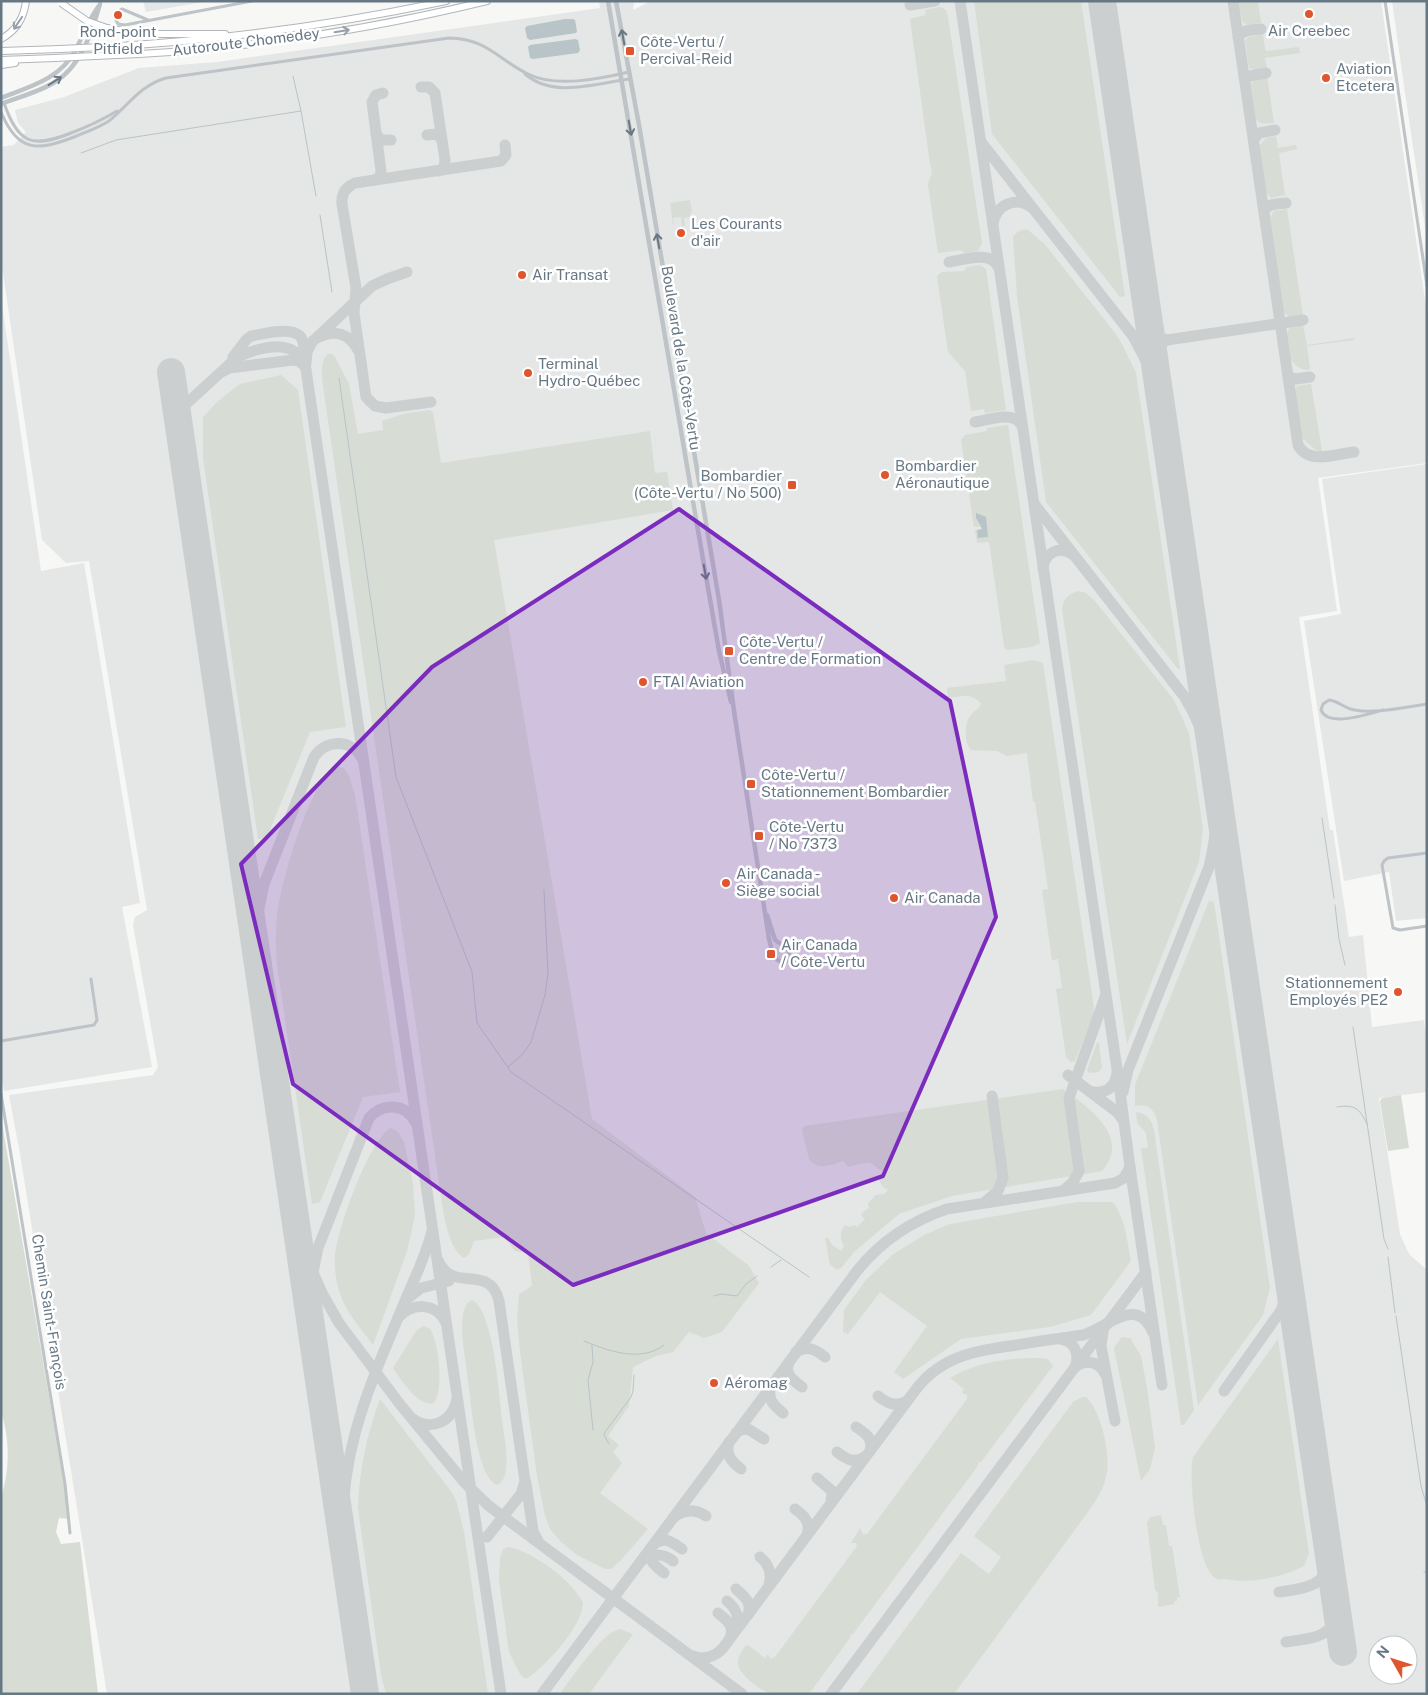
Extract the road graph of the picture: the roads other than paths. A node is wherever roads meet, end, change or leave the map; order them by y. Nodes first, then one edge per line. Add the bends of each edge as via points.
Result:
1 (26, 1) edge
2 (252, 1) edge
3 (446, 1) edge
4 (487, 1) edge
5 (608, 1) edge
6 (616, 1) edge
7 (1385, 1) edge
8 (60, 2) edge
9 (101, 2) edge
10 (148, 20) junction
11 (253, 34) junction
12 (1, 38) edge
13 (1, 51) edge
14 (43, 58) junction
15 (1, 60) edge
16 (1, 65) edge
17 (518, 69) junction
18 (629, 72) junction
19 (621, 74) junction
20 (630, 79) junction
21 (622, 80) junction
22 (2, 98) edge
23 (3, 104) edge
24 (124, 107) junction
25 (1, 112) edge
26 (1427, 286) edge
27 (1427, 704) edge
28 (1383, 710) junction
29 (735, 718) junction
30 (1427, 853) edge
31 (767, 915) junction
32 (1427, 926) edge
33 (91, 979) dead end
34 (1, 1041) edge
35 (1, 1094) edge
36 (70, 1533) dead end

1 -> 12 highway via 21,20
2 - 10 street
3 - 11 highway, Autoroute Chomedey via 346,21
14 -> 4 highway, Autoroute Chomedey, bridge via 179,51 288,38 372,26
5 - 19 street, Boulevard de la Côte-Vertu
18 -> 6 street, Boulevard de la Côte-Vertu
7 - 26 street
8 - 11 highway, bridge via 87,21 141,34
9 - 22 street via 64,67 43,81
23 -> 9 street via 50,85 70,70 87,40
10 - 10 street via 122,9 114,16 122,25
11 - 13 highway, Autoroute Chomedey, bridge via 176,42
14 - 15 highway, Autoroute Chomedey
14 - 16 highway
17 - 19 street via 536,78 559,82
17 - 21 street via 536,82 557,88
17 - 24 street via 481,44 466,39 444,38 170,77 144,88
18 - 19 street
18 - 20 street, Boulevard de la Côte-Vertu
19 - 21 street, Boulevard de la Côte-Vertu
20 - 21 street
29 -> 20 street, Boulevard de la Côte-Vertu via 716,583
21 -> 29 street, Boulevard de la Côte-Vertu via 713,618
22 - 23 street
23 - 24 street via 19,134 42,142 90,126
24 - 25 street via 98,127 43,147 16,137
27 - 28 street
28 - 28 street via 1356,711 1329,700 1321,710 1327,717 1344,718
29 - 31 street, Boulevard de la Côte-Vertu
30 - 32 street via 1388,858 1382,866 1393,928
31 - 31 street, Boulevard de la Côte-Vertu via 774,957 784,962 789,959 789,950 775,940
33 - 34 street via 97,1020 94,1025
35 - 36 street, Chemin Saint-François via 65,1484

